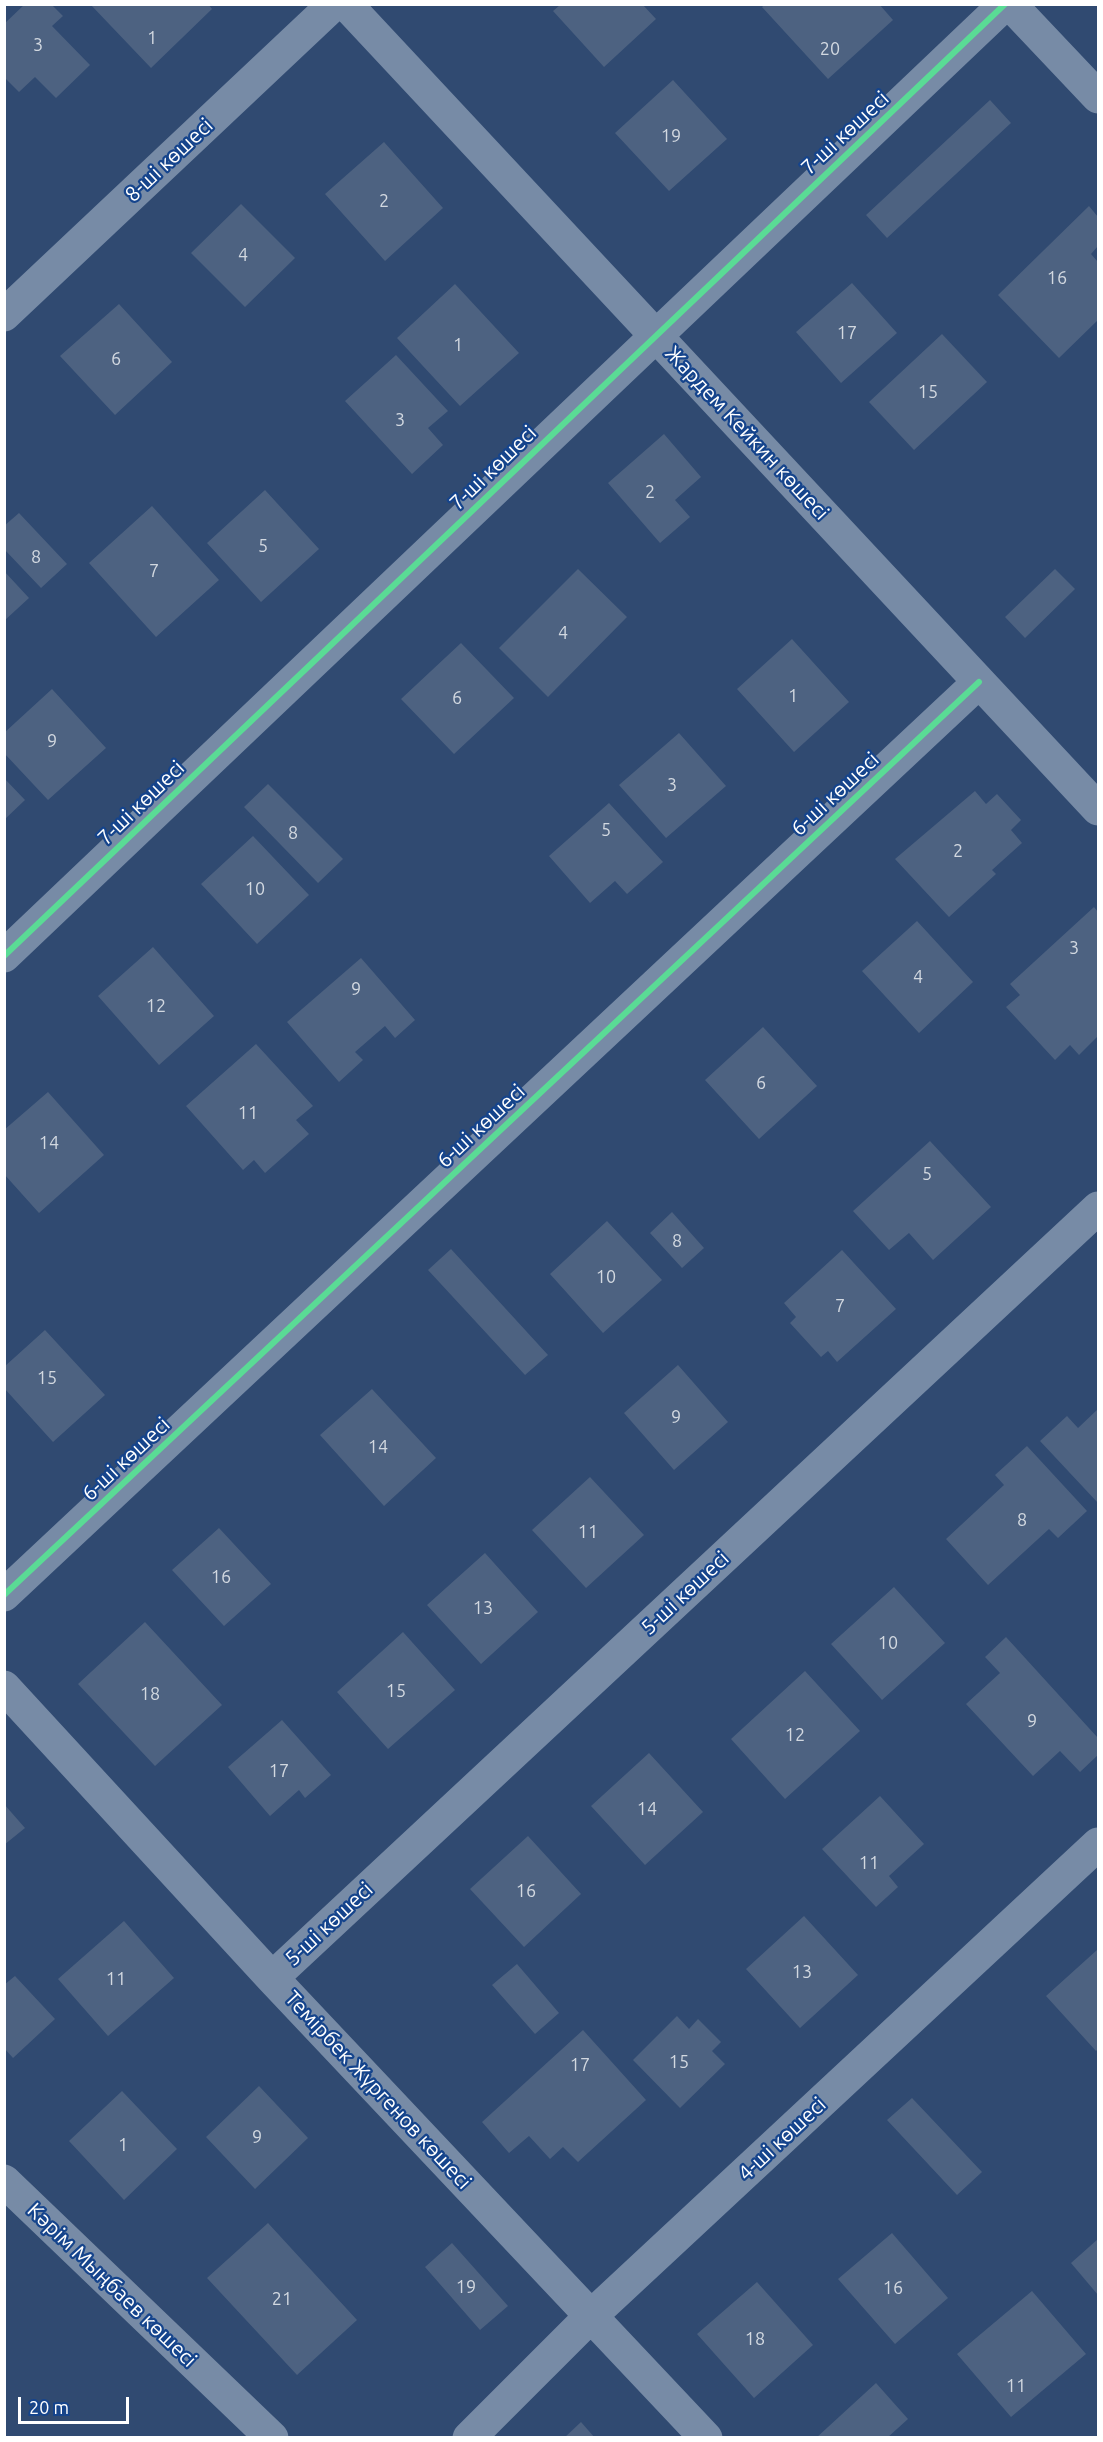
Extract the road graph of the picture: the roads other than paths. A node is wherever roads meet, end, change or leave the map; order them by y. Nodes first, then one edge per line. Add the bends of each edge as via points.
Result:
1 (334, 4) edge
2 (346, 4) edge
3 (1005, 4) edge
4 (1010, 4) edge
5 (1098, 97) edge
6 (4, 315) edge
7 (656, 336) junction
8 (979, 682) junction
9 (1098, 809) edge
10 (4, 956) edge
11 (1098, 1209) edge
12 (4, 1595) edge
13 (4, 1687) edge
14 (1098, 1844) edge
15 (272, 1978) junction
16 (4, 2181) edge
17 (590, 2317) junction
18 (272, 2438) edge
19 (469, 2438) edge
20 (706, 2438) edge

1 - 6 street, 8-ші көшесі
2 - 7 street, Жардем Кейкин көшесі
3 - 7 street, 7-ші көшесі
4 - 5 street
7 - 8 street, Жардем Кейкин көшесі
7 - 10 street, 7-ші көшесі
8 - 9 street, Жардем Кейкин көшесі
8 - 12 street, 6-ші көшесі
11 - 15 street, 5-ші көшесі
13 - 15 street, Темірбек Жүргенов көшесі
14 - 17 street, 4-ші көшесі
15 - 17 street, Темірбек Жүргенов көшесі
16 - 18 street, Кәрім Мыңбаев көшесі
17 - 19 street, 4-ші көшесі
17 - 20 street, Темірбек Жүргенов көшесі

